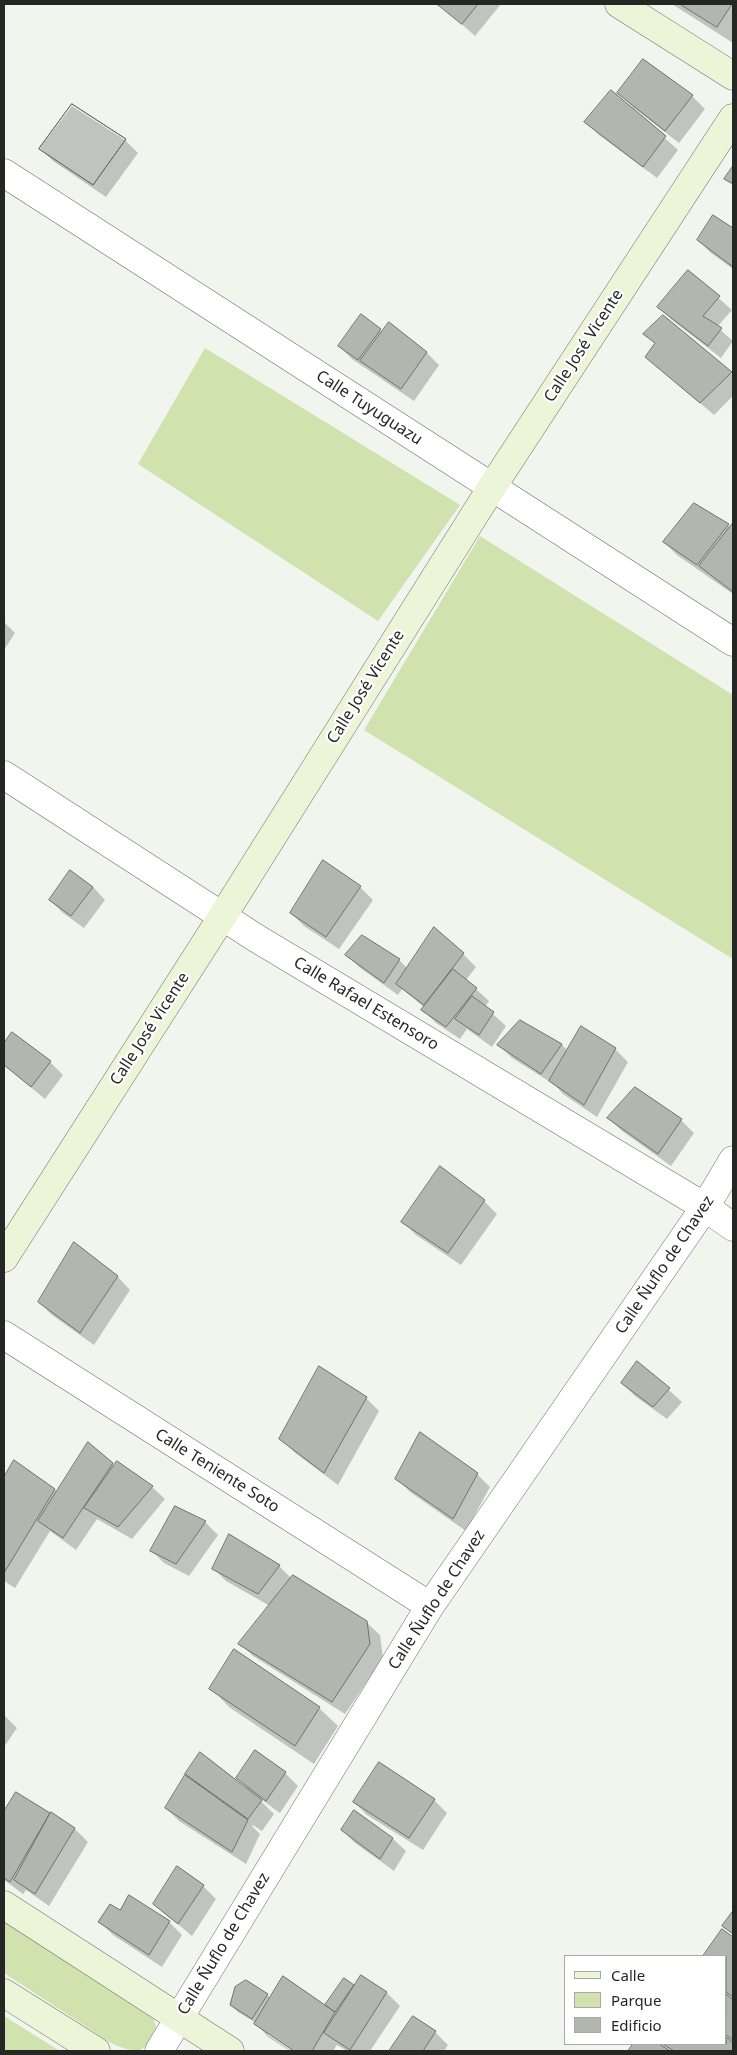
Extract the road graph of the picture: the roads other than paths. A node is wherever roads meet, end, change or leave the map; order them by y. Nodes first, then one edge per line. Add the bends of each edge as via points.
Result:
1 (619, 4) edge
2 (733, 76) edge
3 (733, 118) edge
4 (4, 173) edge
5 (492, 487) junction
6 (733, 642) edge
7 (4, 775) edge
8 (222, 917) junction
9 (733, 1160) edge
10 (705, 1207) junction
11 (733, 1227) edge
12 (4, 1258) edge
13 (4, 1335) edge
14 (430, 1606) junction
15 (4, 1905) edge
16 (4, 1993) edge
17 (179, 2018) junction
18 (96, 2051) edge
19 (159, 2051) edge
20 (230, 2051) edge

1 - 2 street
3 - 5 street, Calle José Vicente
4 - 5 street, Calle Tuyuguazu
5 - 6 street, Calle Tuyuguazu
5 - 8 street, Calle José Vicente
7 - 8 street, Calle Rafael Estensoro
8 - 10 street, Calle Rafael Estensoro
8 - 12 street, Calle José Vicente
9 - 10 street, Calle Ñuflo de Chavez
10 - 11 street, Calle Rafael Estensoro
10 - 14 street, Calle Ñuflo de Chavez
13 - 14 street, Calle Teniente Soto
14 - 17 street, Calle Ñuflo de Chavez
15 - 17 street
16 - 18 street
17 - 19 street, Calle Ñuflo de Chavez
17 - 20 street

